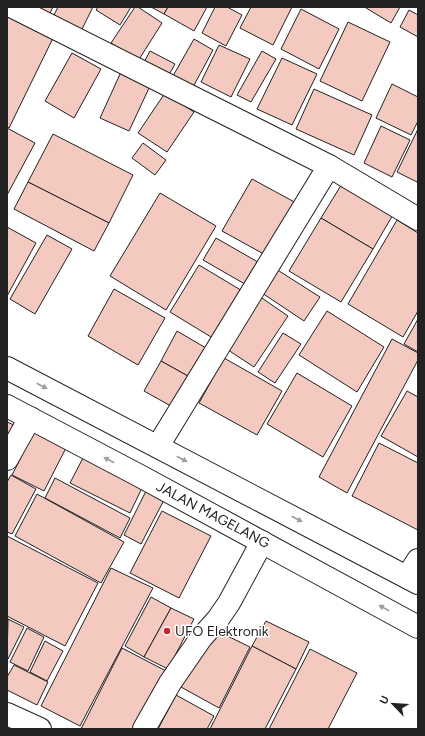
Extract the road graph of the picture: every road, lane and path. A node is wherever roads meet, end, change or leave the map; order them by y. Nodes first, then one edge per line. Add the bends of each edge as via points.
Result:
1 (13, 7) edge
2 (329, 166) junction
3 (418, 219) edge
4 (7, 368) edge
5 (7, 406) edge
6 (30, 418) junction
7 (158, 446) junction
8 (7, 459) edge
9 (140, 476) junction
10 (262, 542) junction
11 (414, 574) edge
12 (418, 626) edge
13 (7, 714) edge
14 (40, 729) edge
15 (144, 729) edge

1 - 2 street
2 - 3 street
2 - 7 street
4 -> 7 street
5 - 6 street, JALAN MAGELANG
6 - 8 street
9 -> 6 street, JALAN MAGELANG
7 - 9 street
7 -> 11 street
9 - 10 street, JALAN MAGELANG
12 -> 10 street, JALAN MAGELANG
10 - 15 street via 229,603 170,683
13 - 14 street

